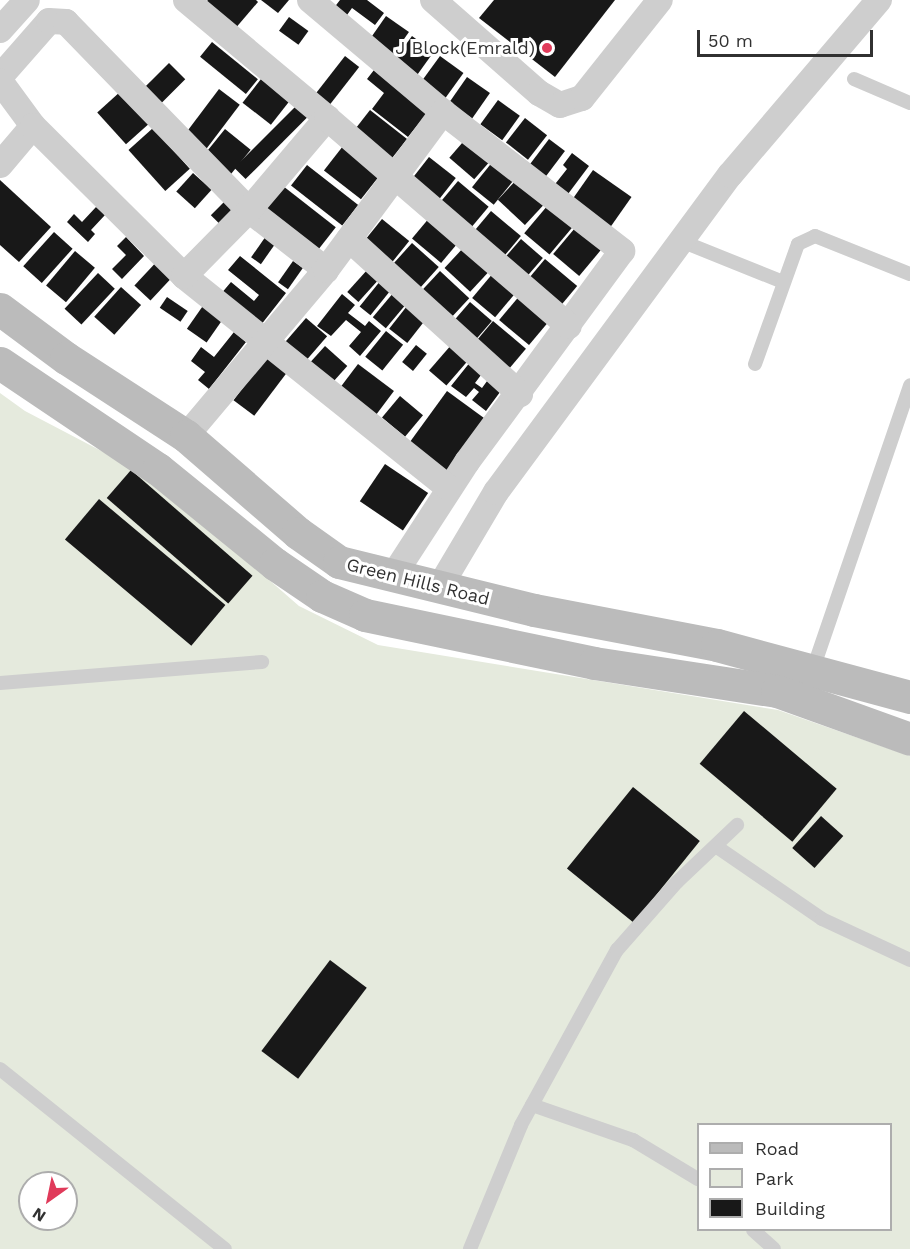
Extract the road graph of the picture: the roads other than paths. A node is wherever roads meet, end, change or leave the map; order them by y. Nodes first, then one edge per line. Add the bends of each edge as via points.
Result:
1 (27, 0) edge
2 (74, 0) edge
3 (186, 0) edge
4 (310, 0) edge
5 (433, 0) edge
6 (660, 0) edge
7 (879, 0) edge
8 (57, 19) junction
9 (0, 30) edge
10 (0, 79) edge
11 (854, 79) dead end
12 (910, 103) edge
13 (443, 112) junction
14 (327, 118) junction
15 (33, 126) junction
16 (0, 165) edge
17 (394, 179) junction
18 (249, 210) junction
19 (348, 239) junction
20 (681, 241) junction
21 (326, 270) junction
22 (910, 274) edge
23 (184, 276) junction
24 (783, 282) junction
25 (0, 309) edge
26 (569, 326) junction
27 (267, 344) junction
28 (0, 363) edge
29 (755, 364) dead end
30 (910, 385) edge
31 (520, 394) junction
32 (186, 436) junction
33 (449, 488) junction
34 (393, 576) junction
35 (439, 588) junction
36 (599, 624) junction
37 (262, 662) dead end
38 (594, 663) junction
39 (813, 669) junction
40 (0, 683) edge
41 (910, 697) edge
42 (910, 739) edge
43 (737, 825) dead end
44 (717, 847) junction
45 (910, 960) edge
46 (0, 1070) edge
47 (532, 1105) junction
48 (697, 1178) edge
49 (754, 1231) edge
50 (225, 1249) edge
51 (470, 1249) edge
52 (774, 1249) edge

1 - 9 street
2 - 8 street
3 - 14 street
4 - 13 street
5 - 6 street via 539,93 560,105 582,98
7 - 20 street via 738,166
8 - 10 street via 49,21
8 - 18 street via 74,28
10 - 15 street
11 - 12 lane
13 - 17 street
13 - 26 street via 622,251
14 - 17 street
14 - 18 street
15 - 16 street
15 - 23 street
17 - 19 street
17 - 26 street
18 - 21 street
18 - 23 street
19 - 21 street
19 - 31 street
20 - 24 lane
20 - 35 street via 496,492
21 - 27 street
22 - 24 lane via 815,236 798,244
23 - 27 street
24 - 29 lane
25 - 32 street, Green Hills Road via 66,358
26 - 31 street
27 - 32 street
27 - 33 street
28 - 38 street via 159,469 275,564 322,596 365,615
30 - 39 lane
31 - 33 street
32 - 34 street, Green Hills Road via 298,533 339,562
33 - 34 street
34 - 35 street, Green Hills Road
35 - 36 street, Green Hills Road
36 - 38 street
36 - 39 street, Green Hills Road via 717,645
37 - 40 lane
38 - 42 street via 777,692
39 - 41 street, Green Hills Road
43 - 44 lane
44 - 45 lane via 822,919
44 - 47 lane via 677,882 617,950
46 - 50 lane
47 - 48 lane via 633,1140
47 - 51 lane
49 - 52 lane

